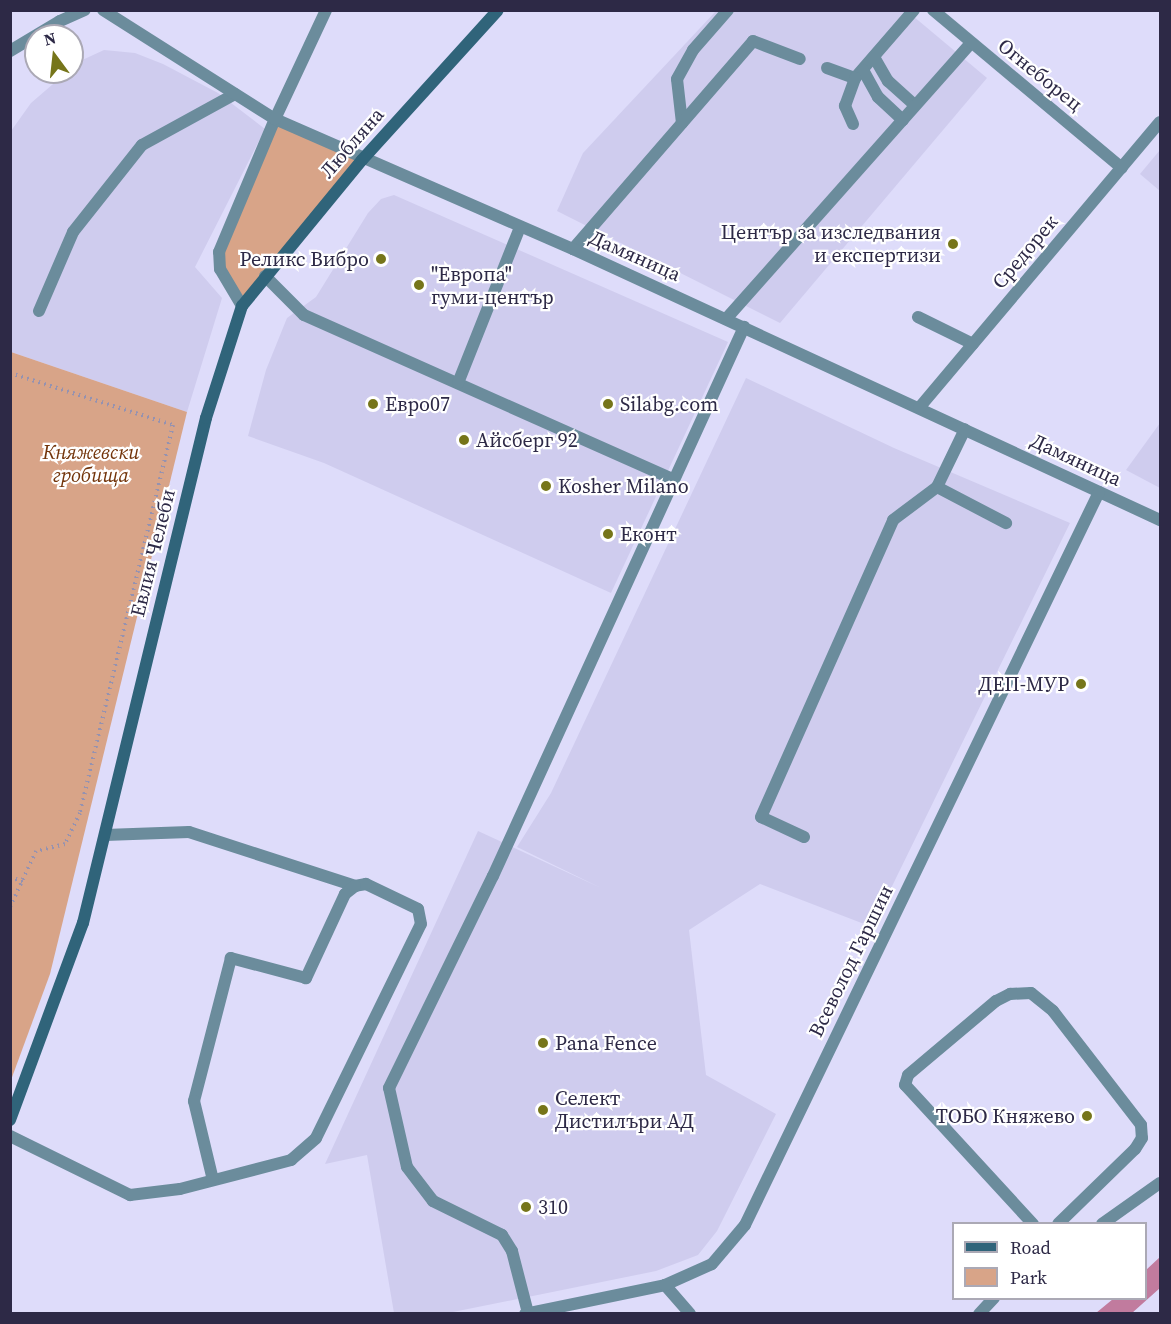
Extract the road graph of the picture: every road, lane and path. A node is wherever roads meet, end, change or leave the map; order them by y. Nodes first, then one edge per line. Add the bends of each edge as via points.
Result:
1 (85, 10) edge
2 (103, 10) edge
3 (326, 10) edge
4 (498, 10) edge
5 (728, 10) edge
6 (914, 10) edge
7 (933, 10) edge
8 (970, 43) junction
9 (10, 51) edge
10 (874, 57) junction
11 (800, 59) dead end
12 (827, 68) dead end
13 (859, 74) junction
14 (235, 94) junction
15 (915, 105) junction
16 (275, 119) junction
17 (903, 120) junction
18 (1161, 122) edge
19 (682, 123) junction
20 (853, 124) dead end
21 (362, 160) junction
22 (1122, 168) junction
23 (520, 227) junction
24 (573, 249) junction
25 (265, 276) junction
26 (242, 306) junction
27 (39, 311) dead end
28 (918, 316) dead end
29 (726, 319) junction
30 (744, 327) junction
31 (973, 344) junction
32 (10, 373) edge
33 (458, 383) junction
34 (919, 408) junction
35 (965, 429) junction
36 (673, 479) junction
37 (937, 487) junction
38 (1099, 492) junction
39 (1161, 519) edge
40 (1006, 523) dead end
41 (105, 835) junction
42 (804, 837) dead end
43 (10, 877) edge
44 (24, 882) junction
45 (354, 886) junction
46 (10, 907) edge
47 (10, 1120) edge
48 (10, 1136) edge
49 (213, 1180) junction
50 (1161, 1183) edge
51 (1032, 1222) edge
52 (1060, 1222) edge
53 (1105, 1222) edge
54 (665, 1284) junction
55 (993, 1300) edge
56 (526, 1313) edge
57 (690, 1314) edge
58 (979, 1314) edge

1 - 9 street
2 - 14 street, Дамяница
3 - 16 street
4 - 21 street, Любляна
5 - 19 street via 693,50 677,79
6 - 10 street
7 - 8 street, Огнеборец
8 - 15 street
8 - 22 street, Огнеборец
10 - 13 street
10 - 15 street via 888,81
11 - 19 street via 753,41
12 - 13 street
13 - 17 street
13 - 20 street via 846,106
14 - 16 street, Дамяница
14 - 27 street via 142,145 73,232
15 - 17 street
16 - 21 street, Дамяница
16 - 26 street via 219,252 220,269
17 - 29 street
18 - 22 street, Средорек
19 - 24 street
21 - 23 street, Дамяница
21 - 25 street, Любляна
22 - 31 street, Средорек
23 - 24 street, Дамяница
23 - 33 street
24 - 29 street, Дамяница
25 - 26 street, Любляна
25 - 33 street via 304,315
26 - 41 street, Евлия Челеби via 206,418
28 - 31 street
29 - 30 street, Дамяница
30 - 34 street, Дамяница
30 - 36 street
31 - 34 street, Средорек
32 - 44 path via 173,425 80,813 65,844 36,851
33 - 36 street
34 - 35 street, Дамяница
35 - 37 street
35 - 38 street, Дамяница
36 - 56 street via 493,876 388,1088 407,1167 433,1201 502,1235 518,1267
37 - 40 street
37 - 42 street via 893,520 761,817
38 - 39 street, Дамяница
38 - 54 street, Всеволод Гаршин via 745,1225 712,1264
41 - 45 street via 189,832
41 - 47 street, Евлия Челеби via 83,923
43 - 44 path
44 - 46 path
45 - 49 street via 345,894 306,978 231,958 194,1101
45 - 49 street via 366,884 418,909 421,924 416,935 316,1138 291,1160
48 - 49 street via 130,1195
50 - 53 street
51 - 52 street via 905,1085 908,1075 996,1001 1010,994 1031,993 1053,1011 1141,1125 1142,1138 1135,1149
54 - 56 street, Всеволод Гаршин
54 - 57 street
55 - 58 street

